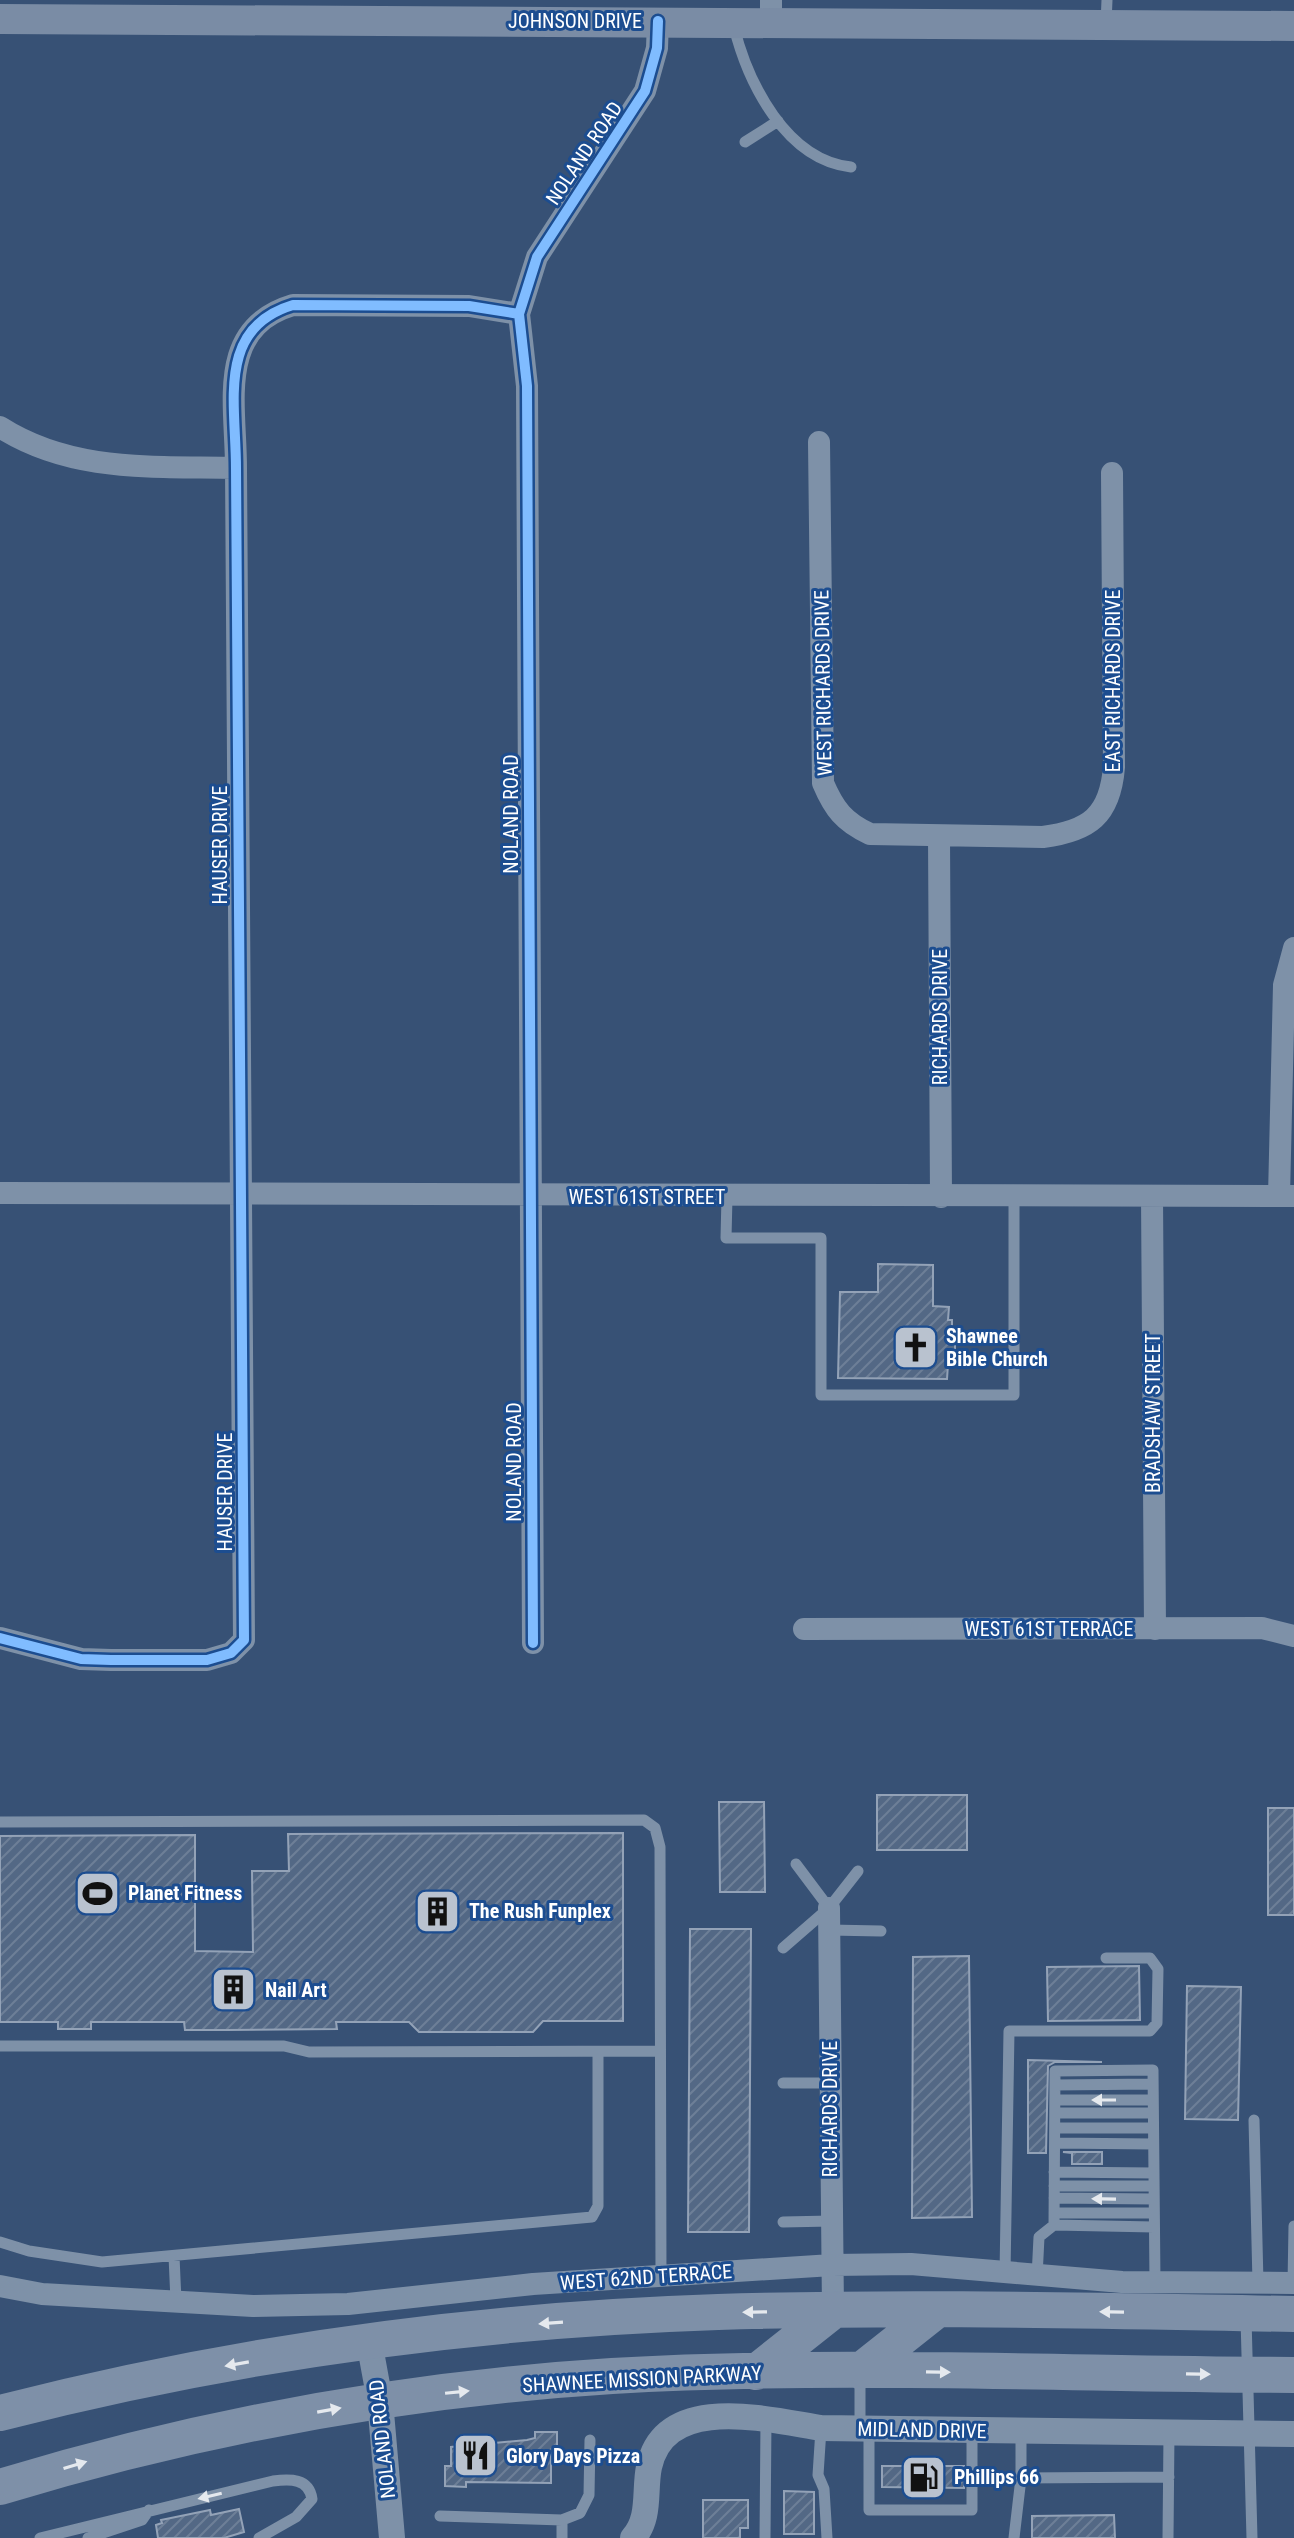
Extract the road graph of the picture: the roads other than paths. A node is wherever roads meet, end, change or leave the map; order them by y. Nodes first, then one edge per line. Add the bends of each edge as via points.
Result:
1 (771, 11) edge
2 (1106, 12) edge
3 (0, 19) edge
4 (658, 21) junction
5 (733, 22) junction
6 (1294, 26) edge
7 (778, 121) junction
8 (745, 142) dead end
9 (851, 167) dead end
10 (519, 314) junction
11 (0, 427) edge
12 (819, 442) dead end
13 (236, 468) junction
14 (1112, 473) dead end
15 (939, 837) junction
16 (1294, 948) edge
17 (0, 1193) edge
18 (242, 1195) junction
19 (1152, 1196) junction
20 (1286, 1196) edge
21 (531, 1197) junction
22 (727, 1197) junction
23 (941, 1197) junction
24 (1014, 1197) junction
25 (804, 1629) dead end
26 (1155, 1629) junction
27 (1294, 1636) edge
28 (0, 1638) edge
29 (533, 1643) dead end
30 (0, 1822) edge
31 (796, 1864) dead end
32 (858, 1871) dead end
33 (829, 1919) junction
34 (881, 1931) dead end
35 (783, 1948) dead end
36 (1106, 1958) dead end
37 (0, 2046) edge
38 (660, 2051) junction
39 (598, 2052) junction
40 (783, 2083) dead end
41 (830, 2083) junction
42 (1055, 2100) junction
43 (1153, 2100) junction
44 (1055, 2113) junction
45 (1153, 2113) junction
46 (1254, 2120) dead end
47 (1055, 2128) junction
48 (1153, 2128) junction
49 (1055, 2143) junction
50 (1153, 2144) junction
51 (1054, 2172) junction
52 (1154, 2173) junction
53 (1154, 2186) junction
54 (1054, 2192) junction
55 (1154, 2199) junction
56 (1154, 2213) junction
57 (1054, 2219) junction
58 (831, 2221) junction
59 (783, 2222) dead end
60 (1294, 2226) edge
61 (1154, 2227) junction
62 (0, 2242) edge
63 (174, 2256) junction
64 (832, 2265) junction
65 (1005, 2274) junction
66 (661, 2276) junction
67 (1037, 2277) junction
68 (1155, 2282) junction
69 (0, 2286) edge
70 (1294, 2294) edge
71 (1252, 2298) junction
72 (176, 2301) junction
73 (937, 2310) junction
74 (833, 2311) junction
75 (369, 2341) junction
76 (860, 2371) junction
77 (756, 2372) junction
78 (1247, 2375) junction
79 (1294, 2375) edge
80 (380, 2401) junction
81 (0, 2413) edge
82 (766, 2419) junction
83 (821, 2428) junction
84 (864, 2429) junction
85 (972, 2430) junction
86 (1021, 2431) junction
87 (1169, 2433) junction
88 (1247, 2433) junction
89 (1294, 2434) edge
90 (590, 2440) dead end
91 (1169, 2477) junction
92 (1021, 2478) junction
93 (0, 2487) edge
94 (149, 2510) junction
95 (440, 2516) dead end
96 (562, 2520) junction
97 (107, 2534) edge
98 (40, 2538) edge
99 (88, 2538) edge
100 (259, 2538) edge
101 (392, 2538) edge
102 (562, 2538) edge
103 (633, 2538) edge
104 (765, 2538) edge
105 (827, 2538) edge
106 (1014, 2538) edge
107 (1168, 2538) edge
108 (1252, 2538) edge

1 - 2 main road, JOHNSON DRIVE
1 - 5 main road, JOHNSON DRIVE
2 - 6 main road, JOHNSON DRIVE
3 - 4 main road, JOHNSON DRIVE
4 - 5 main road, JOHNSON DRIVE
4 - 10 street, NOLAND ROAD via 645,91 537,257
5 - 7 lane via 746,70
7 - 8 lane
7 - 9 lane via 823,159
10 - 13 street, HAUSER DRIVE via 469,306 360,305 293,305 270,312 242,341 236,362
10 - 21 street, NOLAND ROAD via 527,386
11 - 13 street via 43,449 107,465
12 - 15 street, WEST RICHARDS DRIVE via 823,783 834,809 850,825 870,834
13 - 18 street, HAUSER DRIVE
14 - 15 street, EAST RICHARDS DRIVE via 1114,767 1104,807 1071,833
15 - 23 street, RICHARDS DRIVE
16 - 20 street via 1284,985
17 - 18 street, WEST 61ST STREET
18 - 21 street, WEST 61ST STREET
18 - 28 street, HAUSER DRIVE via 244,1640 231,1653 207,1660 111,1660 81,1659
19 - 20 street, WEST 61ST STREET
19 - 24 street, WEST 61ST STREET
19 - 26 street, BRADSHAW STREET
21 - 22 street, WEST 61ST STREET
21 - 29 street, NOLAND ROAD
22 - 23 street, WEST 61ST STREET
22 - 24 lane via 726,1238 821,1238 821,1395 1014,1395
23 - 24 street, WEST 61ST STREET
25 - 26 street, WEST 61ST TERRACE
26 - 27 street, WEST 61ST TERRACE via 1262,1628
30 - 38 lane via 644,1820 655,1828 660,1847
31 - 33 lane
32 - 33 lane
33 - 34 lane
33 - 35 lane
33 - 41 street, RICHARDS DRIVE
36 - 65 lane via 1150,1958 1158,1969 1157,2023 1150,2031 1009,2031
37 - 39 lane
38 - 39 lane
38 - 66 lane
39 - 63 lane via 598,2206 592,2217
40 - 41 lane
41 - 58 street, RICHARDS DRIVE
43 -> 42 lane
42 - 43 lane via 1055,2071 1153,2070
42 - 44 lane
43 - 45 lane
44 - 45 lane
44 - 47 lane
45 - 48 lane
46 - 71 lane
47 - 48 lane
47 - 49 lane
48 - 50 lane
49 - 50 lane
49 - 51 lane
50 - 52 lane
51 - 52 lane
51 - 54 lane
52 - 53 lane
53 - 54 lane
53 - 55 lane
55 -> 54 lane
54 - 57 lane
55 - 56 lane
56 - 57 lane
56 - 61 lane
57 - 61 lane
57 - 67 lane via 1039,2237
58 - 59 lane
58 - 64 street, RICHARDS DRIVE
60 - 70 lane
61 - 68 lane
62 - 63 lane via 102,2262
63 - 72 lane
64 - 65 street, WEST 62ND TERRACE via 911,2264
64 - 66 street, WEST 62ND TERRACE
64 - 74 street, RICHARDS DRIVE
65 - 67 street, WEST 62ND TERRACE
66 - 72 street, WEST 62ND TERRACE via 348,2304
67 - 68 street, WEST 62ND TERRACE
68 - 71 street, WEST 62ND TERRACE
69 - 72 street, WEST 62ND TERRACE via 42,2294
70 - 71 highway
71 -> 73 highway
71 - 78 lane
73 - 74 highway
73 - 76 highway
74 -> 75 highway via 628,2317
74 - 77 highway
75 - 80 street, NOLAND ROAD
75 -> 81 highway via 148,2379
76 - 77 highway, SHAWNEE MISSION PARKWAY
76 -> 78 highway, SHAWNEE MISSION PARKWAY
76 - 84 lane
80 -> 77 highway, SHAWNEE MISSION PARKWAY via 610,2377
78 - 79 highway, SHAWNEE MISSION PARKWAY
78 - 88 lane
93 -> 80 highway, SHAWNEE MISSION PARKWAY via 118,2453
80 - 101 street, NOLAND ROAD
82 - 83 street, MIDLAND DRIVE
82 - 103 street, MIDLAND DRIVE via 699,2418 677,2427 661,2442 649,2466 646,2510
82 - 104 lane
83 - 84 street, MIDLAND DRIVE
83 - 105 lane via 818,2475
84 - 85 street, MIDLAND DRIVE
84 - 85 lane via 869,2510 972,2510
85 - 86 street, MIDLAND DRIVE
86 - 87 street, MIDLAND DRIVE
86 - 92 lane
87 - 88 street, MIDLAND DRIVE
87 - 91 lane
88 - 89 street, MIDLAND DRIVE
88 - 108 lane
90 - 96 lane via 589,2495 580,2513
91 - 92 lane
91 - 107 lane
92 - 106 lane
94 - 97 lane via 142,2520
94 - 98 lane
100 -> 94 lane via 296,2517 312,2499 301,2481 286,2479
95 - 96 lane
96 - 102 lane
97 - 99 lane

